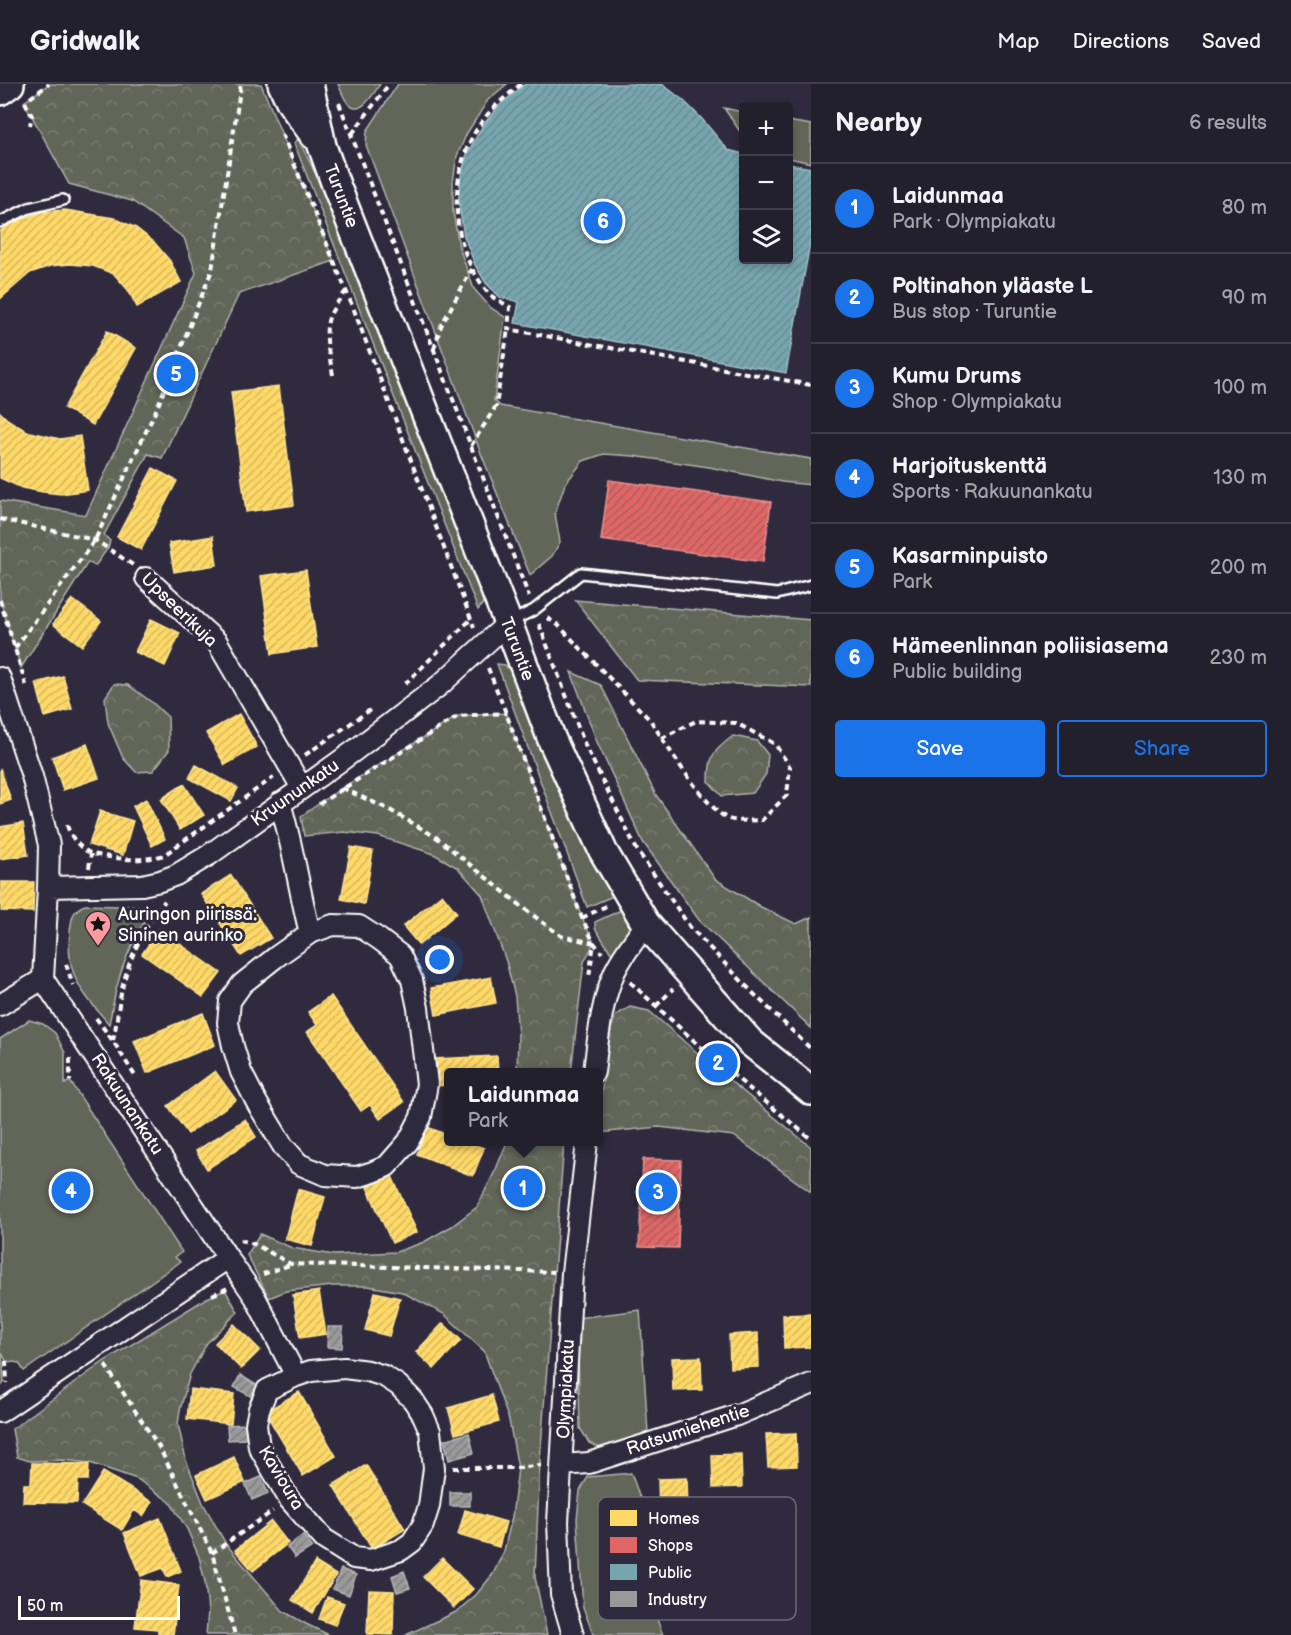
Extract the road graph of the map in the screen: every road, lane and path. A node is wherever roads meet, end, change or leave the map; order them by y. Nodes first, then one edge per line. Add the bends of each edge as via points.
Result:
1 (241, 84) edge
2 (282, 84) edge
3 (309, 84) edge
4 (389, 84) edge
5 (521, 84) edge
6 (11, 92) edge
7 (30, 125) dead end
8 (352, 135) dead end
9 (322, 146) junction
10 (63, 200) dead end
11 (0, 222) edge
12 (472, 268) junction
13 (346, 291) dead end
14 (508, 329) junction
15 (434, 351) dead end
16 (333, 375) dead end
17 (811, 385) edge
18 (471, 446) dead end
19 (0, 519) edge
20 (95, 540) junction
21 (146, 578) joint
22 (811, 585) edge
23 (0, 600) edge
24 (534, 610) junction
25 (471, 619) dead end
26 (508, 623) junction
27 (15, 648) junction
28 (0, 678) edge
29 (27, 690) dead end
30 (398, 691) dead end
31 (378, 705) dead end
32 (662, 738) junction
33 (290, 766) junction
34 (302, 788) junction
35 (342, 788) dead end
36 (280, 803) junction
37 (66, 820) dead end
38 (91, 854) junction
39 (88, 886) junction
40 (48, 887) junction
41 (614, 902) dead end
42 (582, 918) dead end
43 (646, 924) junction
44 (310, 933) junction
45 (594, 943) dead end
46 (65, 963) dead end
47 (43, 979) junction
48 (74, 989) dead end
49 (0, 1005) edge
50 (92, 1013) dead end
51 (70, 1052) dead end
52 (595, 1068) edge
53 (137, 1080) dead end
54 (70, 1081) dead end
55 (811, 1090) edge
56 (587, 1146) edge
57 (234, 1254) junction
58 (291, 1264) junction
59 (572, 1273) junction
60 (243, 1280) junction
61 (207, 1298) dead end
62 (6, 1361) dead end
63 (103, 1362) dead end
64 (296, 1376) junction
65 (7, 1383) dead end
66 (811, 1384) edge
67 (0, 1412) edge
68 (554, 1465) junction
69 (434, 1468) junction
70 (289, 1499) junction
71 (212, 1553) junction
72 (235, 1635) edge
73 (573, 1635) edge

1 - 20 path via 212,270 157,408
2 - 9 main road, Turuntie
3 - 9 main road, Turuntie
4 - 8 path
5 - 12 path via 481,122 464,153 457,207
6 - 7 path via 32,116
9 - 26 main road, Turuntie
10 - 11 lane via 29,208
12 - 14 path via 490,295 510,307
12 - 15 path via 441,326
13 - 16 path via 328,321 327,346
14 - 17 path
14 - 18 path via 496,406
19 - 20 path
20 - 21 path, Upseerikuja via 131,563
20 - 27 path
21 - 33 street, Upseerikuja via 217,642
22 - 24 lane via 777,594 581,573
23 - 27 path
24 - 26 lane
24 - 32 path via 557,624 651,721
25 - 30 path
26 - 34 street, Kruununkatu via 440,685
26 - 43 main road, Turuntie via 552,740 603,851
27 - 29 path
28 - 40 street via 49,844
31 - 33 path
32 - 32 path via 709,804 730,820 762,820 787,795 790,767 775,744 736,723 696,721
33 - 34 street, Upseerikuja
33 - 38 path via 164,855 139,860
34 - 36 street, Kruununkatu
35 - 45 path via 436,837 561,936
36 - 39 street, Kruununkatu via 176,875 142,885
36 - 44 street
37 - 38 path via 69,831
38 - 39 path
39 - 40 street, Kruununkatu
40 - 47 street
41 - 42 path
43 - 52 street via 616,970 602,1017
43 - 55 main road, Turuntie via 750,1042
44 - 44 street via 333,925 359,926 380,939 400,955 412,981 418,1008 427,1084 421,1117 408,1142 387,1166 357,1176 325,1175 299,1164 262,1112 241,1072 228,1023 230,1001 242,984
46 - 48 path
47 - 49 street
47 - 57 street, Rakuunankatu
50 - 53 path
51 - 54 path
56 - 59 street, Olympiakatu
57 - 58 path via 237,1239
57 - 60 street
57 - 67 street
58 - 59 path
58 - 60 path
59 - 68 street, Olympiakatu
60 - 61 path
60 - 64 street
62 - 65 path
63 - 71 path via 159,1447
64 - 69 street, Kavioura via 344,1368 384,1376 413,1400 423,1416 430,1431
64 - 70 street, Kavioura via 267,1390 256,1424 259,1447
66 - 68 street, Ratsumiehentie via 737,1415 589,1463
68 - 69 path
68 - 73 street, Olympiakatu via 561,1594
69 - 70 street, Kavioura via 429,1506 412,1542 371,1560 354,1558 324,1539
70 - 71 path
71 - 72 path

